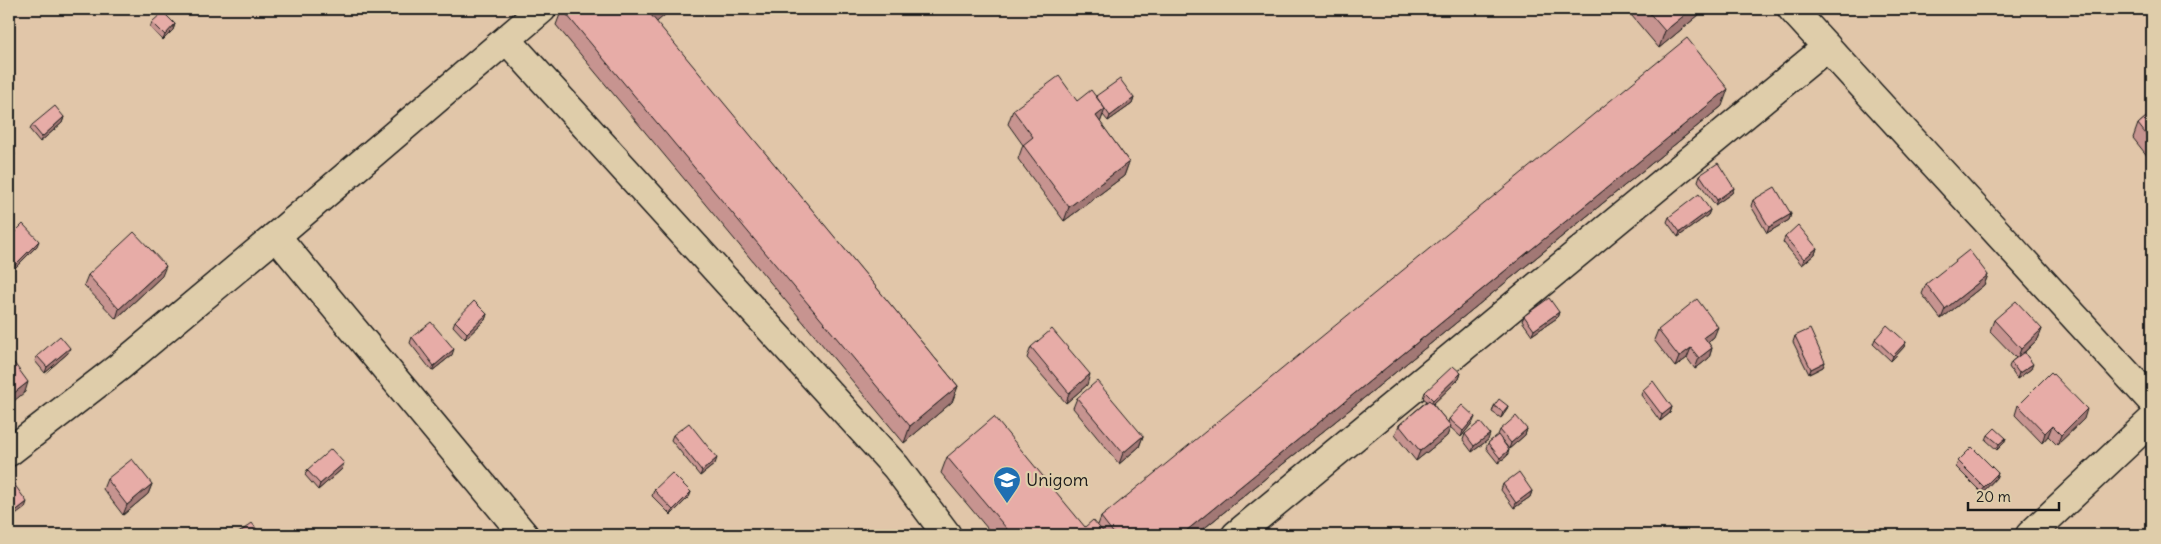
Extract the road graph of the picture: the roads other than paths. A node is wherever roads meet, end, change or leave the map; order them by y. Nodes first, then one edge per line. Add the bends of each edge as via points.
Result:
1 (542, 9) edge
2 (1792, 9) edge
3 (507, 40) junction
4 (1827, 47) junction
5 (276, 236) junction
6 (2152, 401) edge
7 (2152, 420) edge
8 (9, 452) edge
9 (524, 535) edge
10 (947, 535) edge
11 (1236, 535) edge
12 (2030, 535) edge

1 - 3 street
2 - 4 street
3 - 5 street
3 - 10 street via 896,467
4 - 6 street
4 - 11 street
5 - 8 street via 119,367
5 - 9 street
7 - 12 street

